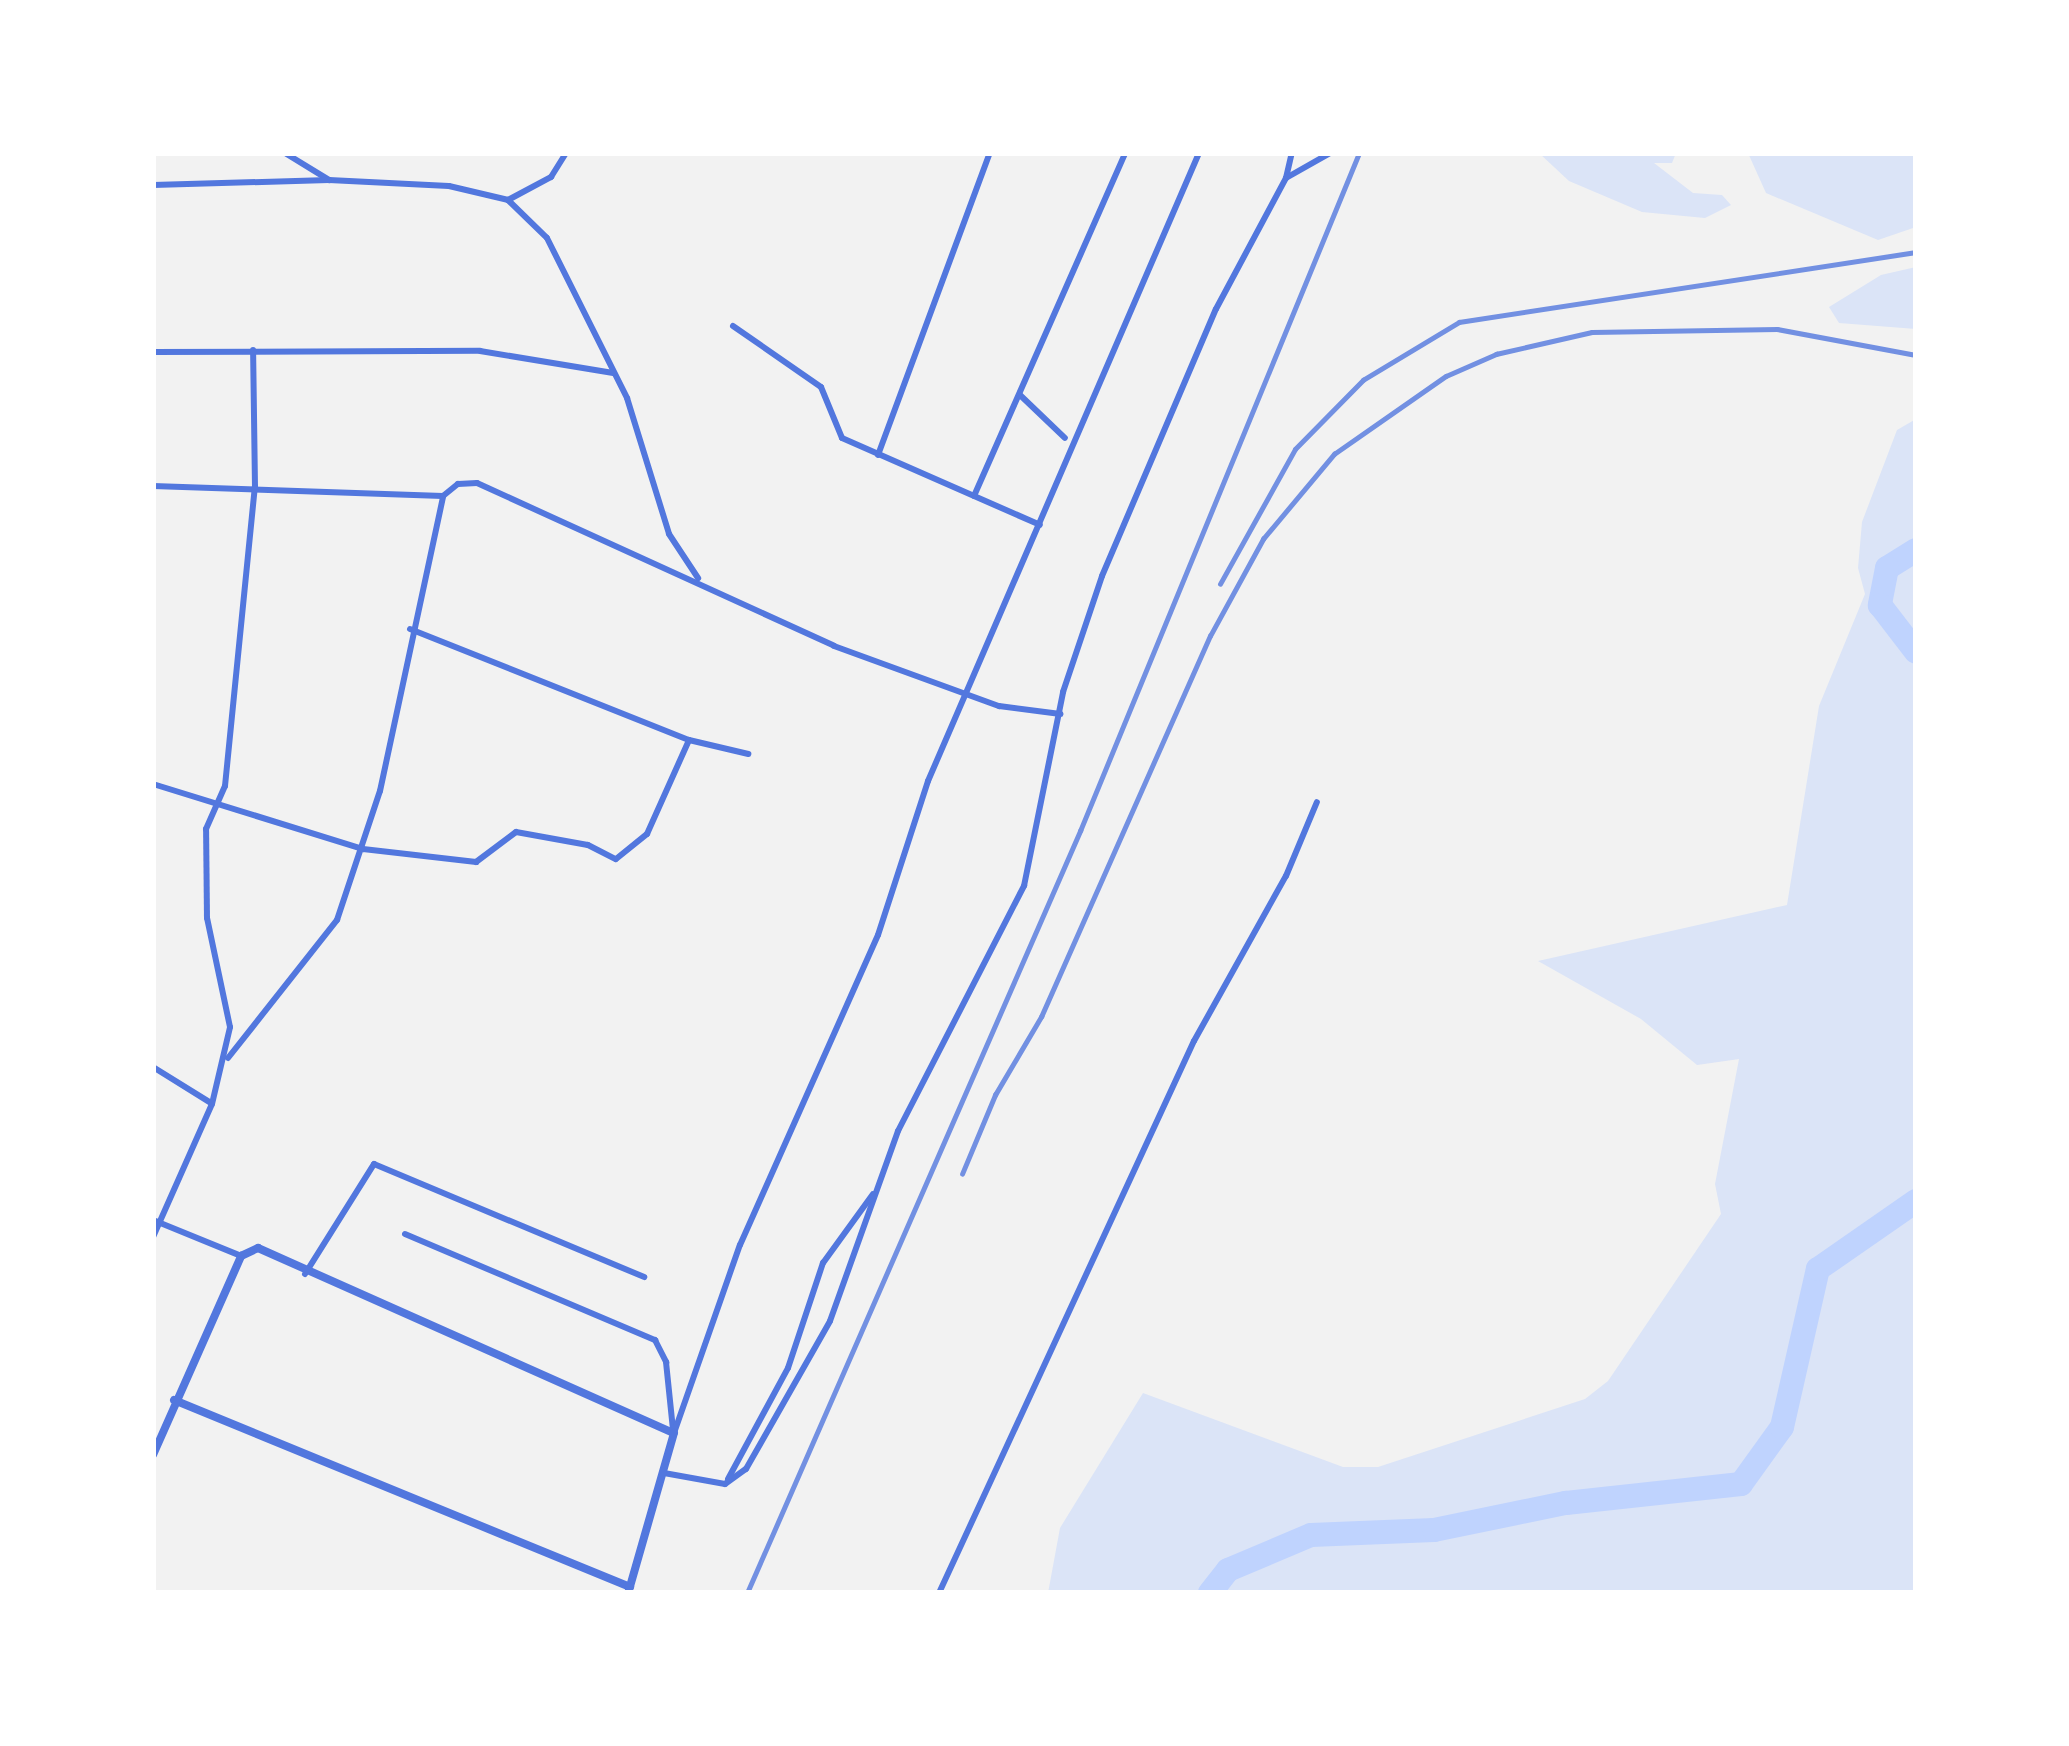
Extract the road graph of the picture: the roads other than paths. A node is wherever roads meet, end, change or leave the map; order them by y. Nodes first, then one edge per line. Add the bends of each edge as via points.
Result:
1 (285, 153) edge
2 (566, 153) edge
3 (991, 153) edge
4 (1125, 153) edge
5 (1199, 153) edge
6 (1292, 153) edge
7 (1330, 153) edge
8 (1286, 178) junction
9 (329, 180) junction
10 (153, 185) edge
11 (508, 200) junction
12 (733, 326) dead end
13 (253, 350) junction
14 (153, 352) edge
15 (613, 373) junction
16 (1020, 395) junction
17 (1065, 438) dead end
18 (878, 455) junction
19 (153, 486) edge
20 (255, 488) junction
21 (443, 496) junction
22 (974, 496) junction
23 (1040, 526) junction
24 (702, 583) junction
25 (410, 629) junction
26 (971, 693) junction
27 (1060, 714) junction
28 (688, 740) junction
29 (748, 754) dead end
30 (153, 784) edge
31 (1317, 802) dead end
32 (215, 807) junction
33 (361, 852) junction
34 (225, 1063) junction
35 (153, 1067) edge
36 (212, 1104) junction
37 (875, 1191) junction
38 (156, 1222) edge
39 (405, 1234) dead end
40 (153, 1237) edge
41 (241, 1256) junction
42 (305, 1274) junction
43 (644, 1277) dead end
44 (174, 1400) junction
45 (674, 1433) junction
46 (153, 1456) edge
47 (664, 1473) junction
48 (725, 1484) junction
49 (629, 1590) edge
50 (939, 1593) edge

1 - 9 street
2 - 11 street via 551,177
3 - 18 street
4 - 16 street
5 - 23 street
6 - 8 street
7 - 8 street
8 - 27 street via 1246,242 1102,577
9 - 10 street
9 - 11 street via 449,186
11 - 15 street via 547,238 577,286
12 - 18 street via 821,387 842,438
13 - 14 street
13 - 15 street via 480,351
13 - 20 street
15 - 24 street via 639,428 658,509
16 - 17 street
16 - 22 street
18 - 22 street
19 - 20 street
20 - 21 street
20 - 32 street via 226,786
21 - 24 street via 477,483
21 - 25 street
22 - 23 street
23 - 26 street
24 - 26 street via 834,646
25 - 28 street
25 - 33 street
26 - 27 street via 999,706
26 - 45 street via 928,781 878,935 740,1246
27 - 37 street via 1024,886 947,1028
28 - 29 street
28 - 33 street via 647,834 616,859 588,845 516,832 476,862
30 - 32 street
31 - 50 street via 1286,876 1193,1041
32 - 33 street
32 - 34 street via 206,830 206,918 230,1028
33 - 34 street via 337,920
34 - 36 street
35 - 36 street
36 - 38 street
37 - 48 street via 824,1263 788,1368
37 - 48 street via 830,1321 774,1427
38 - 40 street
38 - 41 street
39 - 45 street via 655,1340 666,1362
41 - 42 street via 258,1248
41 - 44 street
42 - 43 street via 374,1163
42 - 45 street
44 - 46 street
44 - 49 street
45 - 47 street
47 - 48 street
47 - 49 street

